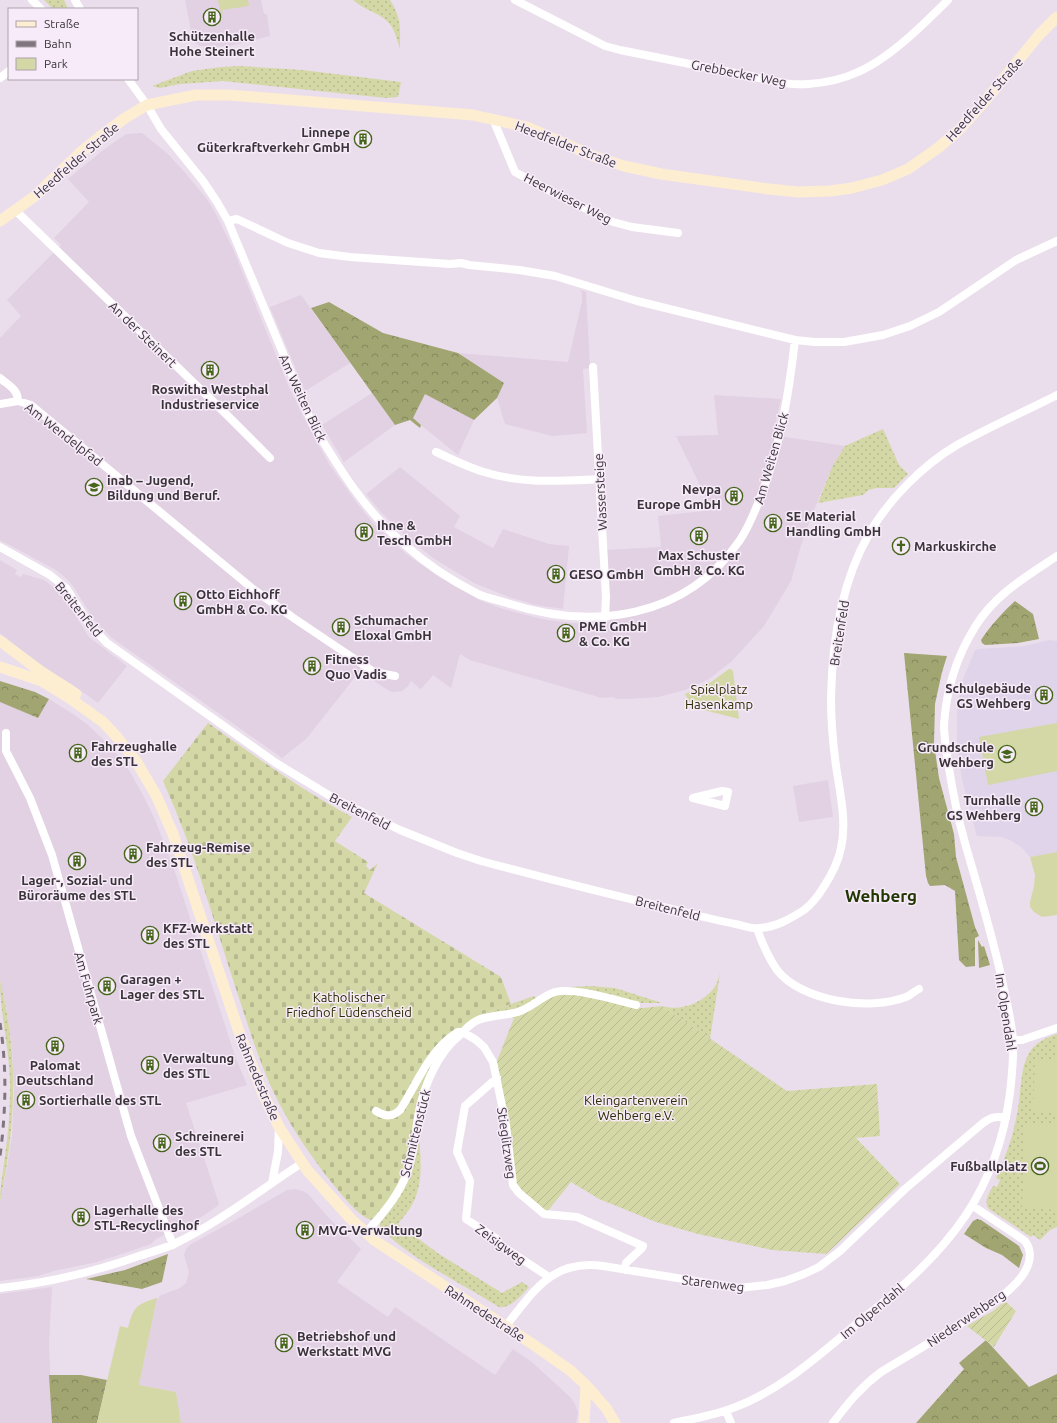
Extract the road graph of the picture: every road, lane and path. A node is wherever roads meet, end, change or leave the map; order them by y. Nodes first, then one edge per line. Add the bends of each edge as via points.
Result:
1 (32, 0) edge
2 (515, 0) edge
3 (948, 0) edge
4 (40, 8) edge
5 (1057, 17) edge
6 (8, 71) edge
7 (0, 78) edge
8 (129, 80) edge
9 (147, 106) junction
10 (493, 119) junction
11 (15, 210) junction
12 (0, 221) edge
13 (228, 221) junction
14 (678, 234) dead end
15 (1057, 241) edge
16 (795, 340) junction
17 (594, 368) dead end
18 (0, 378) edge
19 (1057, 395) edge
20 (18, 401) junction
21 (0, 404) edge
22 (436, 452) dead end
23 (270, 458) dead end
24 (600, 479) junction
25 (0, 547) edge
26 (1057, 556) edge
27 (605, 616) junction
28 (0, 641) edge
29 (0, 667) edge
30 (395, 676) dead end
31 (102, 722) junction
32 (6, 733) dead end
33 (757, 929) junction
34 (919, 988) dead end
35 (636, 1005) dead end
36 (1057, 1028) edge
37 (463, 1032) junction
38 (1013, 1040) junction
39 (497, 1078) junction
40 (376, 1111) dead end
41 (1006, 1118) junction
42 (279, 1126) junction
43 (302, 1163) junction
44 (272, 1182) junction
45 (972, 1206) junction
46 (366, 1233) junction
47 (173, 1245) junction
48 (625, 1270) junction
49 (549, 1277) junction
50 (0, 1288) edge
51 (505, 1327) junction
52 (586, 1386) junction
53 (726, 1411) junction
54 (584, 1423) edge
55 (615, 1423) edge
56 (674, 1423) edge
57 (731, 1423) edge
58 (833, 1423) edge

1 - 4 street
2 - 3 street, Grebbecker Weg via 589,39 612,48 769,80 808,84 850,75 875,63
5 - 10 main road, Heedfelder Straße via 965,123 938,148 908,169 882,180 852,188 815,192 769,189 648,171 612,163 527,127
6 - 7 street
8 - 9 street, Am Weiten Blick
9 - 10 main road, Heedfelder Straße via 196,95 217,94
9 - 11 main road, Heedfelder Straße via 102,135 35,196
9 - 13 street, Am Weiten Blick via 161,129 218,202
10 - 14 street, Heerwieser Weg via 515,172 613,222
11 - 12 main road, Heedfelder Straße
11 - 23 street, An der Steinert
13 - 16 street via 237,219 288,243 319,253 461,263 555,276 637,301
13 - 27 street, Am Weiten Blick via 312,423 350,484 386,527 423,560 487,598 523,609 556,615 593,618
15 - 16 street via 1007,266 939,312 896,331 844,342
16 - 27 street, Am Weiten Blick via 789,391 770,470 753,516 738,542 711,573 678,597 639,612
17 - 24 street, Wassersteige
18 - 20 street via 16,392
19 - 33 street, Breitenfeld via 945,454 913,479 870,532 850,578 835,643 831,710 843,813 840,851 830,878 807,907 784,922
20 - 21 street, Am Wendelpfad
20 - 30 street, Am Wendelpfad via 31,405 48,418 253,589 374,672
22 - 24 street via 485,473 512,479 549,482
24 - 27 street, Wassersteige
25 - 33 street, Breitenfeld via 50,575 66,588 89,624 107,643 276,762 335,799 400,830 475,859
26 - 38 street, Im Olpendahl via 1016,584 990,607 975,626 956,665 944,726 954,801 998,960
28 - 31 main road via 96,708
29 - 31 main road, Rahmedestraße via 42,681
31 - 42 main road, Rahmedestraße via 136,761 156,794 173,834 249,1061
32 - 47 street, Am Fuhrpark via 6,751 30,798 52,855 131,1136
33 - 34 street via 778,971 790,982 816,995 845,1002 884,1002 907,996
35 - 37 street, Schmittenstück via 562,991 551,994 518,1012 477,1020
36 - 38 street via 1022,1040
37 - 39 street, Stieglitzweg via 484,1047 493,1062
37 - 40 street, Schmittenstück via 452,1035 430,1058 400,1110 390,1116
37 - 46 street, Schmittenstück via 442,1054 431,1075 420,1110 413,1156 401,1189
38 - 41 street, Im Olpendahl via 1014,1059
39 - 48 street, Stieglitzweg via 513,1185 525,1199 544,1214 577,1217 643,1246 626,1263
39 - 49 street, Zeisigweg via 465,1106 456,1152 470,1181 466,1219
41 - 45 street, Im Olpendahl via 991,1167
41 - 48 street, Starenweg via 997,1116 982,1123 904,1189 840,1251 819,1267 804,1274 767,1286 739,1288
42 - 43 main road, Rahmedestraße
42 - 44 street via 278,1152
43 - 44 street
43 - 46 main road, Rahmedestraße
44 - 47 street via 225,1216
45 - 53 street, Im Olpendahl via 953,1234 932,1258 880,1304 798,1372 762,1395
45 - 58 street, Niederwehberg via 1025,1241 1030,1254 1024,1273 998,1300 874,1377 850,1399
46 - 51 main road, Rahmedestraße
47 - 50 street via 86,1273
48 - 49 street, Starenweg via 583,1264 564,1269
49 - 51 street, Starenweg via 531,1294
51 - 52 main road, Rahmedestraße via 561,1363
52 - 54 main road
52 - 55 main road, Rahmedestraße via 606,1408
53 - 56 street, Im Olpendahl
53 - 57 street

